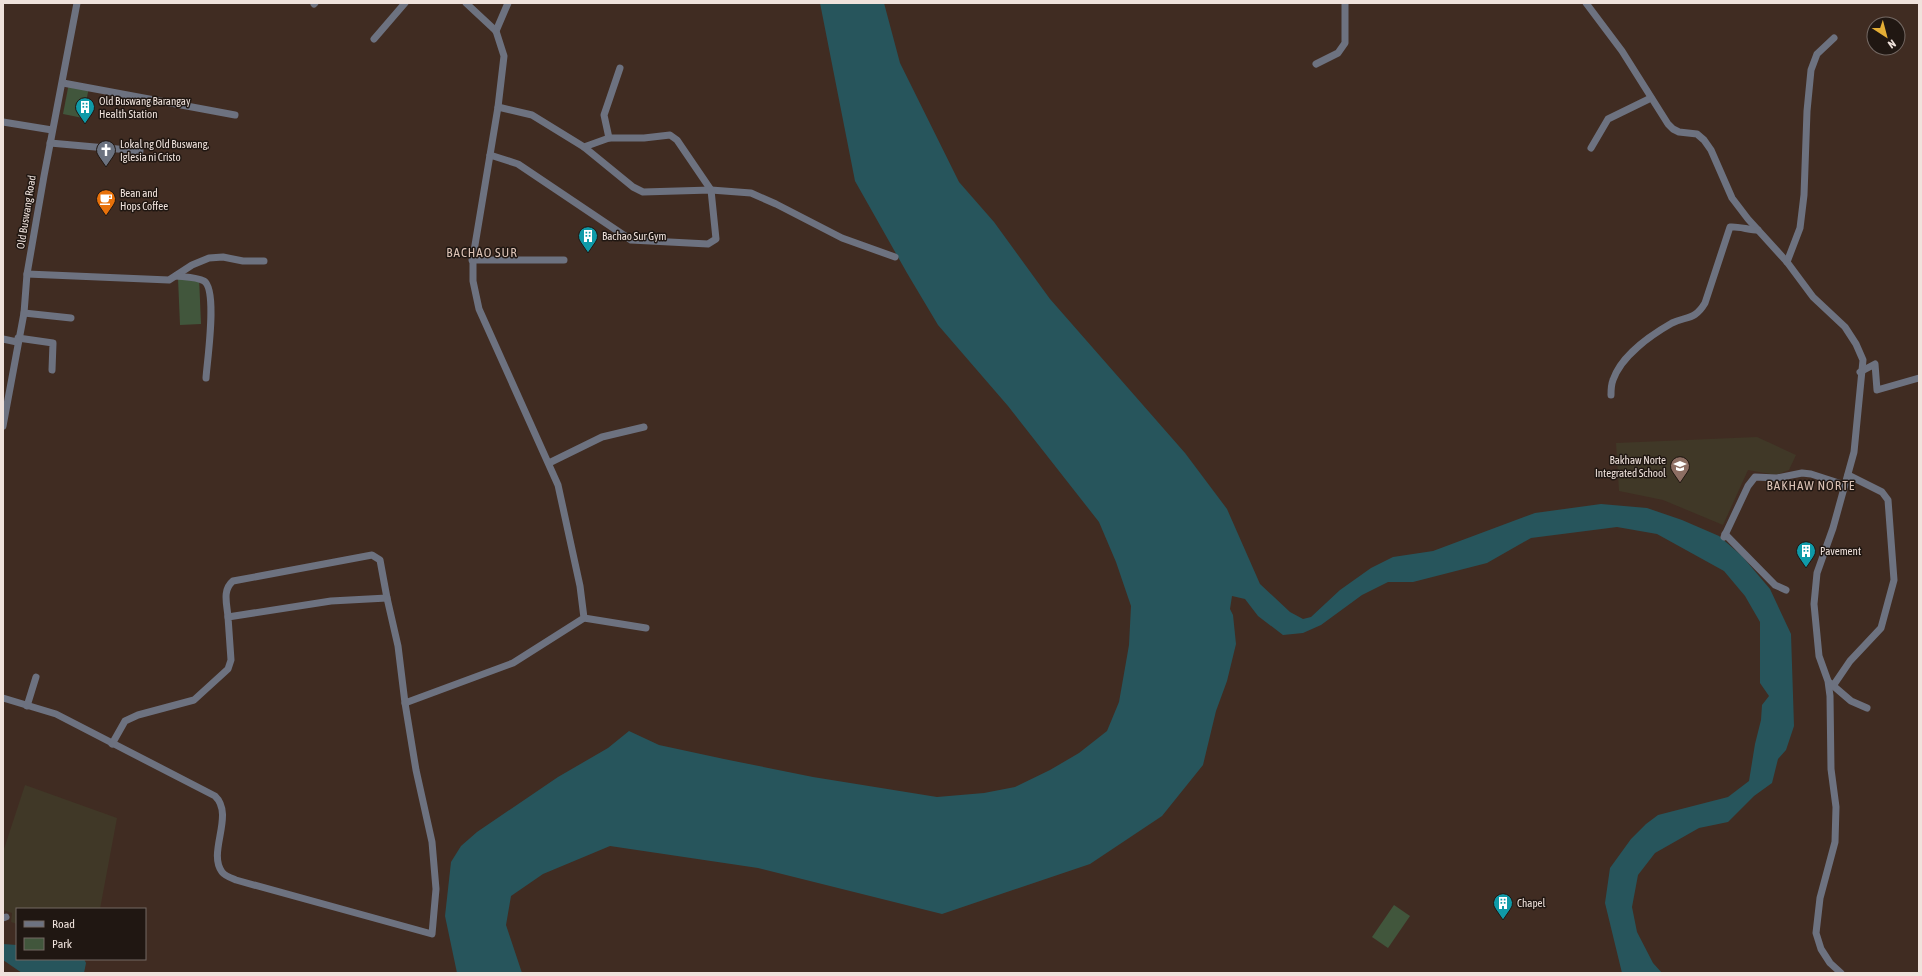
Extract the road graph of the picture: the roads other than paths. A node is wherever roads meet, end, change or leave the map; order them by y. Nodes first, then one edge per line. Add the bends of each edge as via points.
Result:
1 (77, 3) edge
2 (406, 3) edge
3 (466, 3) edge
4 (508, 3) edge
5 (1345, 3) edge
6 (1586, 3) edge
7 (496, 31) junction
8 (1834, 38) dead end
9 (374, 39) dead end
10 (1316, 64) dead end
11 (620, 68) dead end
12 (63, 83) junction
13 (1651, 98) junction
14 (498, 107) junction
15 (235, 115) dead end
16 (3, 122) edge
17 (52, 130) junction
18 (609, 138) junction
19 (50, 143) junction
20 (584, 147) junction
21 (1592, 148) dead end
22 (140, 151) dead end
23 (490, 155) junction
24 (711, 190) junction
25 (1758, 230) junction
26 (895, 257) dead end
27 (472, 260) junction
28 (564, 260) dead end
29 (264, 261) dead end
30 (1788, 262) junction
31 (27, 274) junction
32 (176, 276) junction
33 (24, 313) junction
34 (70, 318) dead end
35 (3, 339) edge
36 (18, 340) junction
37 (52, 370) dead end
38 (1860, 372) junction
39 (206, 378) dead end
40 (1919, 378) edge
41 (1611, 395) dead end
42 (3, 426) edge
43 (644, 427) dead end
44 (549, 463) junction
45 (1848, 475) junction
46 (1845, 485) junction
47 (1786, 590) dead end
48 (386, 598) junction
49 (228, 617) junction
50 (584, 618) junction
51 (646, 628) dead end
52 (36, 677) dead end
53 (1831, 683) junction
54 (3, 698) edge
55 (406, 702) junction
56 (27, 706) junction
57 (1868, 708) dead end
58 (112, 744) junction
59 (1841, 973) edge

1 - 12 street, Old Buswang Road
2 - 9 street
3 - 7 street
4 - 7 street
5 - 10 street via 1346,43 1338,53
6 - 13 street via 1622,51
7 - 14 street via 504,56
8 - 30 street via 1817,54 1811,70 1804,195 1800,228
11 - 18 street via 604,115
12 - 15 street
12 - 17 street, Old Buswang Road
13 - 21 street via 1608,119
13 - 25 street via 1659,113 1673,129 1697,134 1704,140 1732,198
14 - 20 street via 532,115
14 - 23 street
16 - 17 street
17 - 19 street, Old Buswang Road
18 - 20 street
18 - 24 street via 670,135 677,140
19 - 22 street
19 - 31 street, Old Buswang Road
20 - 24 street via 642,192
23 - 24 street via 518,164 631,240 712,243 716,239
23 - 27 street
24 - 26 street via 751,193 842,238
25 - 30 street
25 - 41 street via 1730,227 1699,312 1674,322 1645,340 1628,355 1613,380
27 - 28 street
27 - 44 street via 479,309
29 - 32 street via 208,258
30 - 38 street via 1813,297 1845,327 1862,360
31 - 32 street via 169,280
31 - 33 street, Old Buswang Road
32 - 39 street via 203,280 211,294
33 - 34 street
33 - 36 street, Old Buswang Road
35 - 36 street
36 - 37 street via 53,343
36 - 42 street, Old Buswang Road
38 - 40 street via 1875,364 1877,390
38 - 45 street via 1854,452
43 - 44 street via 602,437
44 - 50 street via 558,485 580,586
45 - 46 street
45 - 53 street via 1882,492 1888,500 1894,580 1881,628
46 - 47 street via 1802,473 1777,478 1755,477 1748,486 1724,536 1775,585
46 - 53 street via 1817,573 1814,604 1819,656
48 - 49 street via 331,602
48 - 49 street via 380,560 372,555 233,581 226,592
48 - 55 street via 398,646
49 - 58 street via 231,660 228,670 194,700 125,721
50 - 51 street
50 - 55 street via 513,663
52 - 56 street
53 - 57 street via 1851,701
53 - 59 street via 1831,769 1836,807 1835,842 1820,898 1816,933 1821,949 1830,963
54 - 56 street
55 - 58 street via 416,770 432,842 436,889 432,934 236,880 223,874 218,857 223,810 221,802 215,796
56 - 58 street via 56,714

